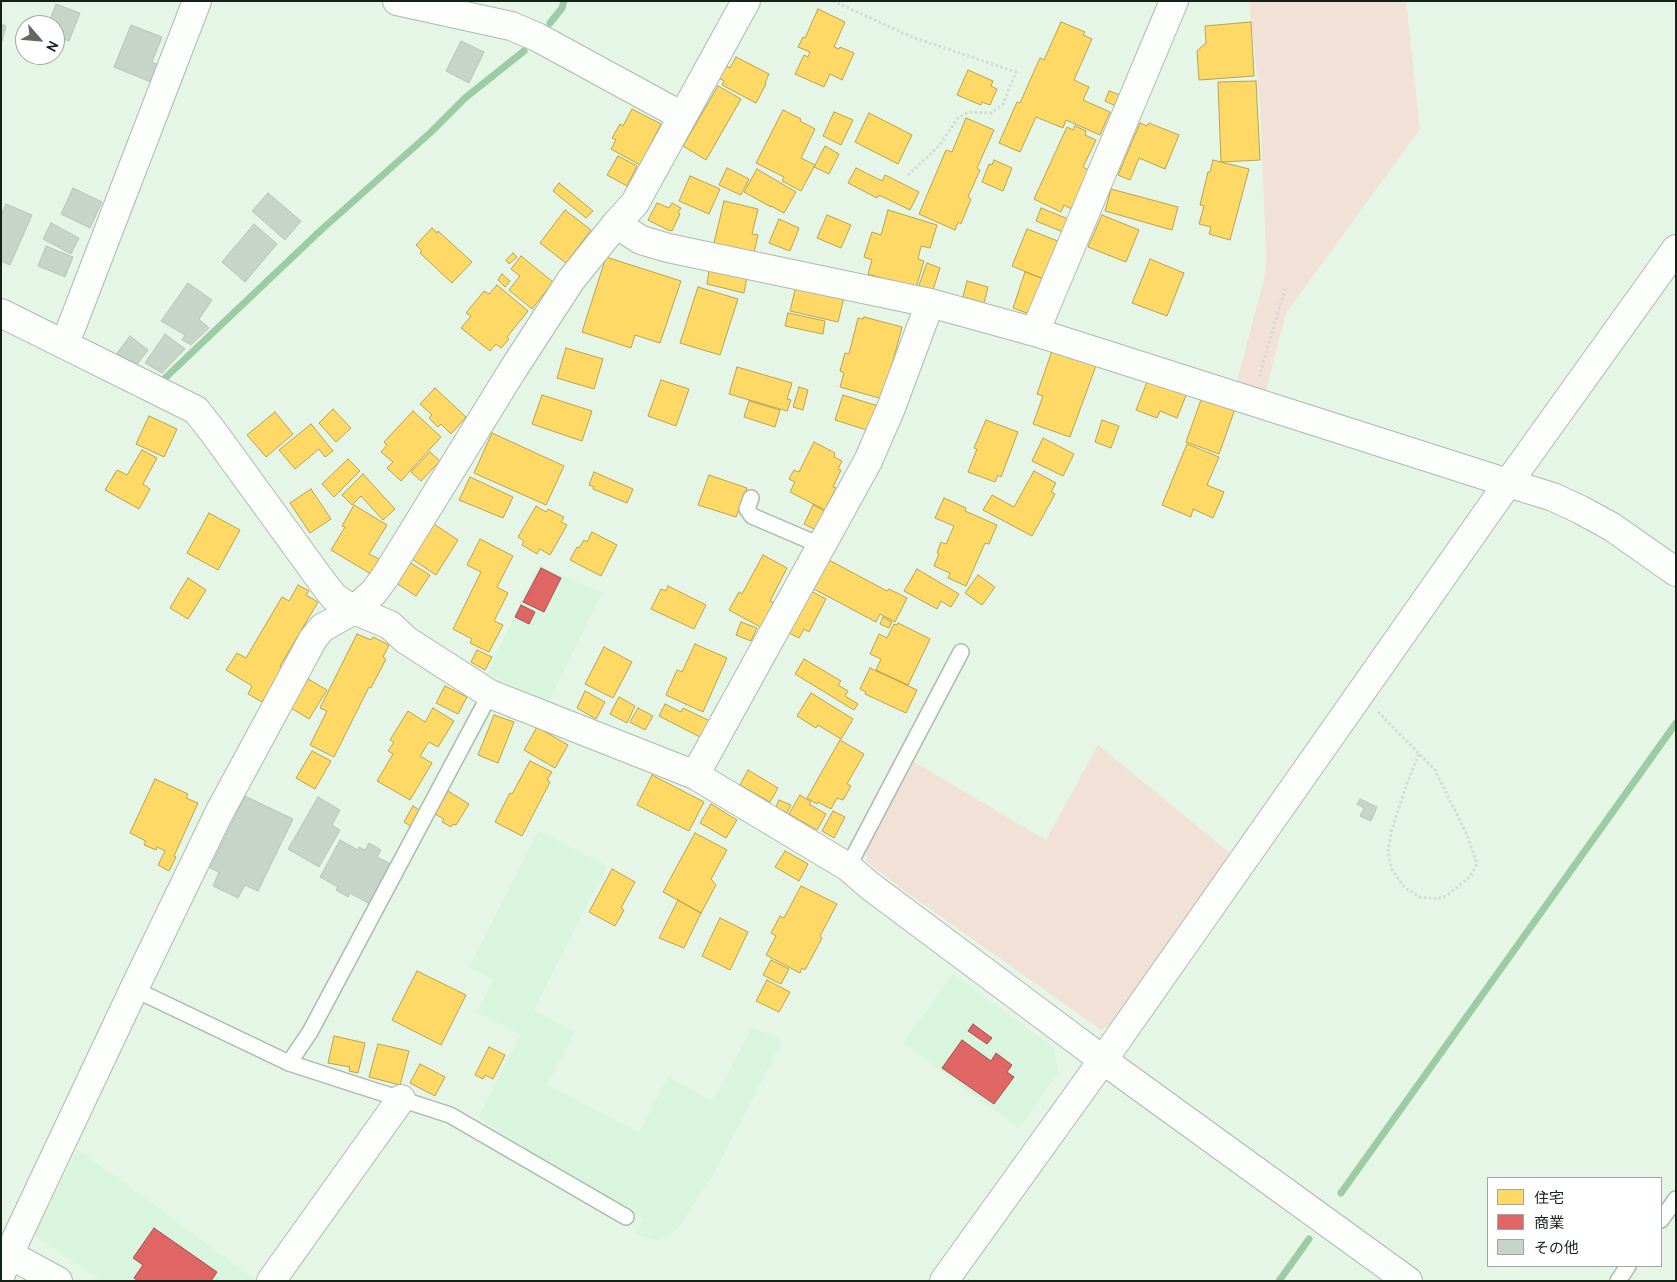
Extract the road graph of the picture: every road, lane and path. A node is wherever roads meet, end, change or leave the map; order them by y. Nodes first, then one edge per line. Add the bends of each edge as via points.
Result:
1 (197, 1) edge
2 (397, 1) edge
3 (746, 1) edge
4 (833, 1) edge
5 (1174, 1) edge
6 (682, 116) junction
7 (908, 175) dead end
8 (616, 224) junction
9 (1676, 249) edge
10 (1285, 289) dead end
11 (930, 303) junction
12 (1, 313) edge
13 (1035, 332) junction
14 (63, 344) junction
15 (1252, 402) junction
16 (1508, 483) junction
17 (751, 498) dead end
18 (822, 546) junction
19 (1676, 572) edge
20 (354, 610) junction
21 (961, 652) dead end
22 (490, 694) junction
23 (1357, 697) junction
24 (1419, 754) junction
25 (695, 776) junction
26 (848, 867) junction
27 (134, 989) junction
28 (1103, 1060) junction
29 (289, 1063) junction
30 (400, 1099) junction
31 (1676, 1199) edge
32 (626, 1217) dead end
33 (1662, 1219) edge
34 (4, 1260) edge
35 (1627, 1267) edge
36 (58, 1281) edge
37 (271, 1281) edge
38 (944, 1281) edge
39 (1408, 1281) edge
40 (1618, 1281) edge

1 - 14 street
2 - 6 street via 511,26
3 - 6 street
4 - 7 path via 912,37 1016,72 1003,104 991,113 968,112 958,118 940,146
5 - 13 street
6 - 8 street via 635,203
8 - 11 street via 641,240 668,248
8 - 20 street via 571,280 374,592
9 - 16 street
10 - 15 path
11 - 13 street
11 - 18 street via 868,461
12 - 14 street
13 - 15 street
14 - 20 street via 196,410 334,597
15 - 16 street
16 - 19 street via 1581,510 1612,527
16 - 23 street
17 - 18 lane via 747,509 752,516
18 - 25 street
20 - 22 street via 390,625 406,640
20 - 27 street via 322,628 313,639 219,813
21 - 26 lane
22 - 25 street
22 - 29 lane via 310,1032
23 - 24 path via 1376,710
23 - 28 street
24 - 24 path via 1435,770 1467,835 1477,864 1470,878 1437,899 1420,897 1405,888 1392,870 1388,853 1391,832
25 - 26 street
26 - 28 street
27 - 29 lane
27 - 34 street
28 - 38 street
28 - 39 street
29 - 30 lane
30 - 32 lane via 450,1115
30 - 37 street
31 - 33 lane
34 - 36 street
35 - 40 lane

